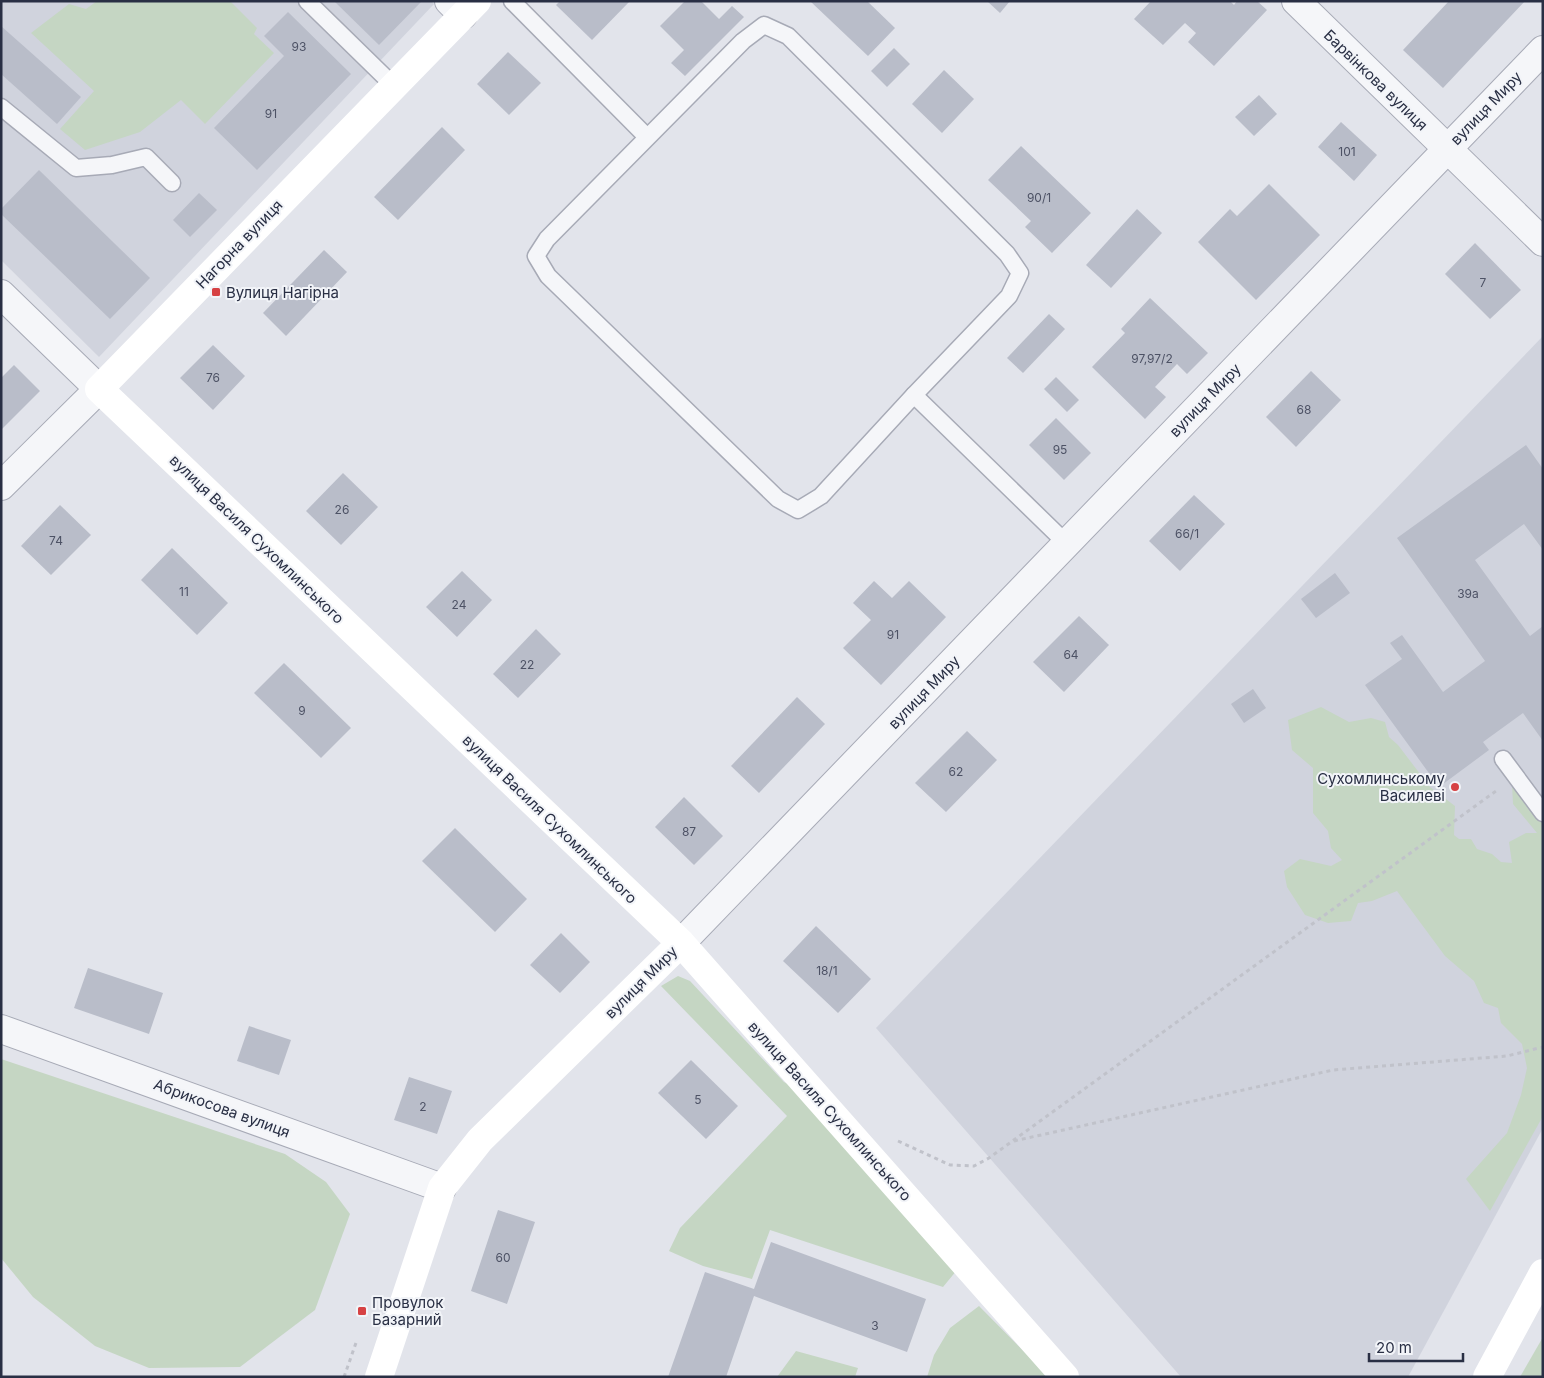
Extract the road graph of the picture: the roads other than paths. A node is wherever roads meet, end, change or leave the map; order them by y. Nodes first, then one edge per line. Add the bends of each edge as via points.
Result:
1 (307, 1) edge
2 (512, 1) edge
3 (1296, 1) edge
4 (463, 6) edge
5 (1543, 50) edge
6 (394, 86) junction
7 (1, 107) edge
8 (647, 137) junction
9 (1446, 149) junction
10 (172, 183) dead end
11 (1543, 242) edge
12 (1, 294) edge
13 (99, 389) junction
14 (914, 394) junction
15 (1, 486) edge
16 (1067, 544) junction
17 (1503, 758) dead end
18 (1543, 813) edge
19 (681, 943) junction
20 (1, 1029) edge
21 (442, 1188) junction
22 (1543, 1273) edge
23 (379, 1377) edge
24 (1065, 1377) edge
25 (1487, 1377) edge

1 - 6 lane
2 - 8 lane
3 - 9 street, Барвінкова вулиця
4 - 6 street, Нагорна вулиця
5 - 9 street, вулиця Миру
6 - 13 street, Нагорна вулиця
7 - 10 lane via 76,168 146,158
8 - 14 lane via 743,41 764,25 788,36 1007,254 1020,273 1009,296
8 - 14 lane via 547,239 536,256 548,276 778,499 798,510 821,496
9 - 11 street, Барвінкова вулиця
9 - 16 street, вулиця Миру
12 - 13 street, вулиця Василя Сухомлинського
13 - 15 street, Нагорна вулиця
13 - 19 street, вулиця Василя Сухомлинського
14 - 16 lane
16 - 19 street, вулиця Миру
17 - 18 lane
19 - 21 street, вулиця Миру via 480,1140
19 - 24 street, вулиця Василя Сухомлинського
20 - 21 street, Абрикосова вулиця
21 - 23 street, вулиця Миру
22 - 25 street

